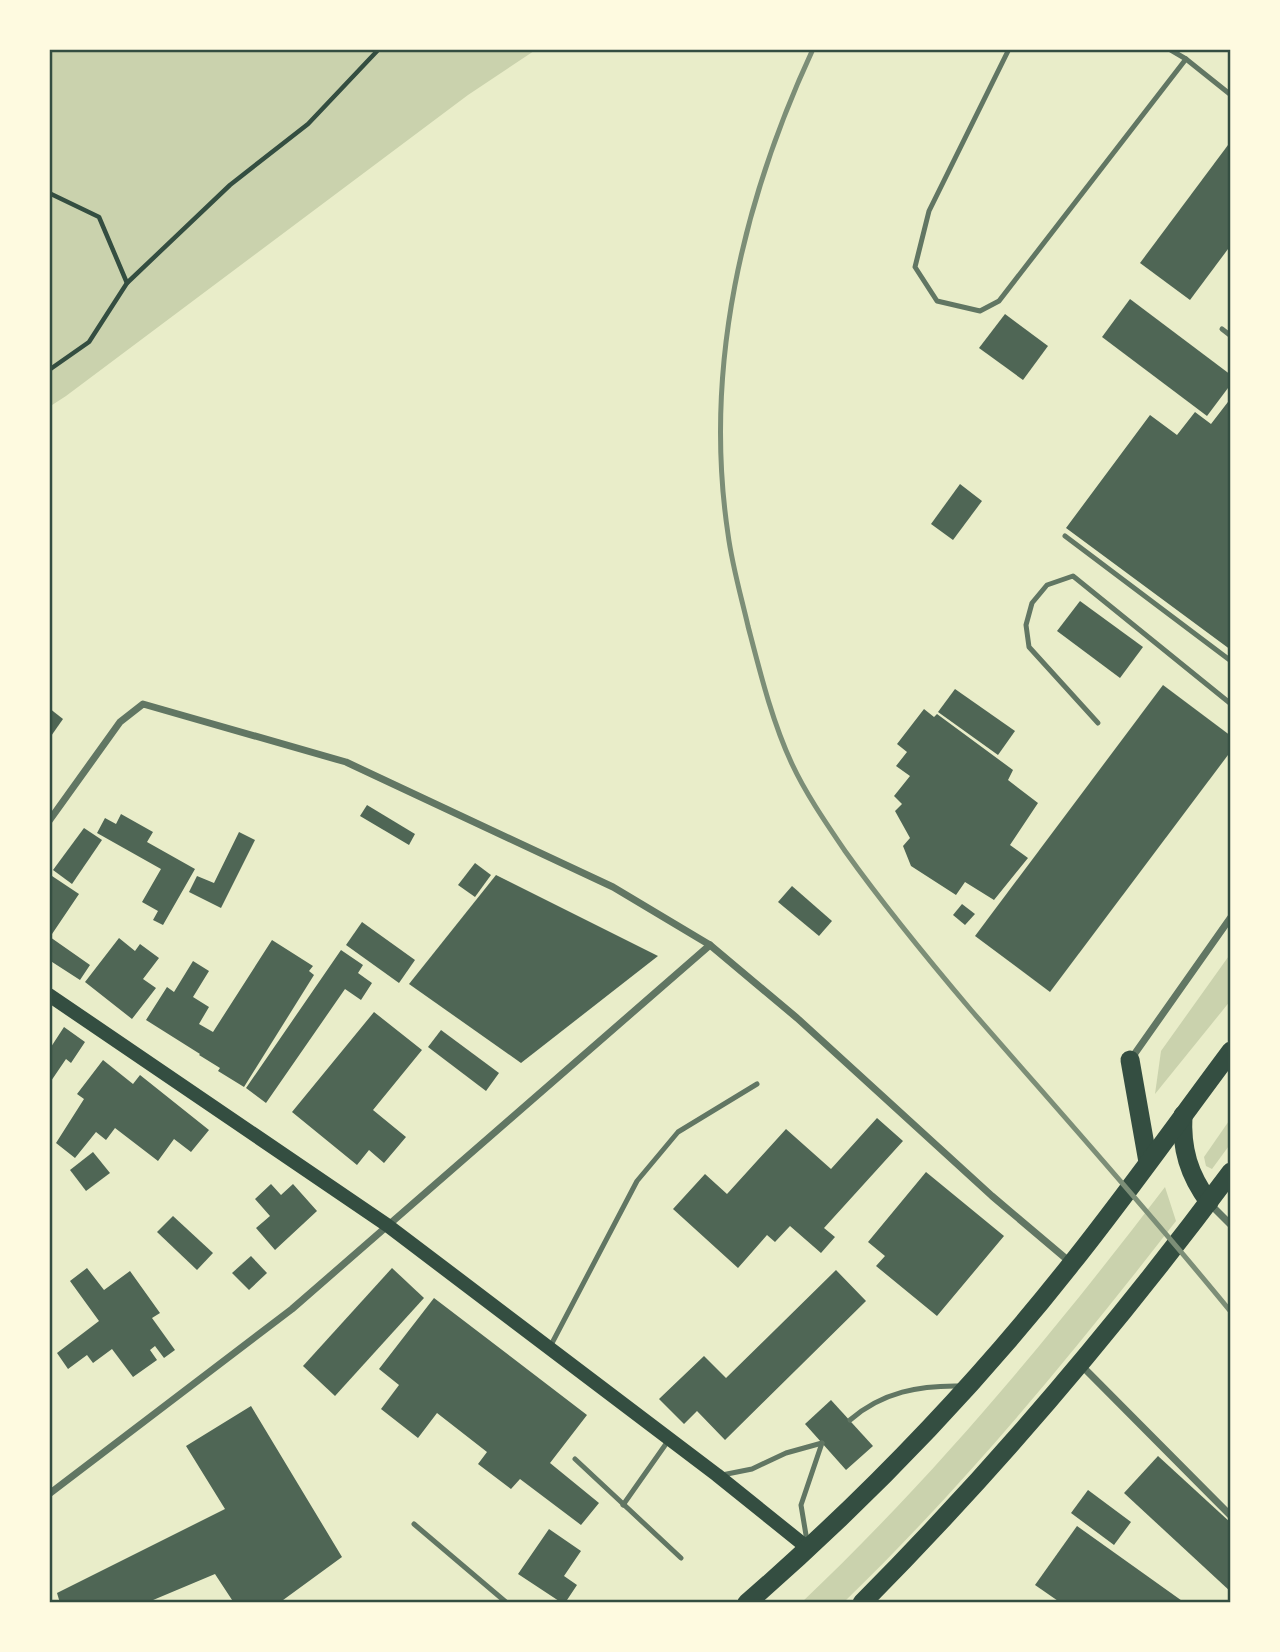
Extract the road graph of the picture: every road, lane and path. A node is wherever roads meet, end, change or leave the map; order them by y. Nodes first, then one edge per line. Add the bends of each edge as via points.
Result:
1 (379, 49) edge
2 (1009, 49) edge
3 (1169, 49) edge
4 (1186, 59) junction
5 (1231, 94) edge
6 (49, 193) edge
7 (127, 283) junction
8 (1222, 329) dead end
9 (1231, 336) edge
10 (49, 370) edge
11 (1065, 536) dead end
12 (1231, 661) edge
13 (1231, 704) edge
14 (1098, 723) dead end
15 (49, 821) edge
16 (1231, 917) edge
17 (710, 945) junction
18 (49, 995) edge
19 (1231, 1051) edge
20 (1130, 1060) joint
21 (757, 1084) dead end
22 (1183, 1115) junction
23 (1148, 1163) junction
24 (1231, 1172) edge
25 (1209, 1202) junction
26 (387, 1225) junction
27 (1231, 1225) edge
28 (1072, 1264) junction
29 (549, 1348) junction
30 (1079, 1363) junction
31 (968, 1387) junction
32 (850, 1420) dead end
33 (669, 1439) junction
34 (575, 1458) dead end
35 (717, 1475) junction
36 (49, 1494) edge
37 (623, 1504) junction
38 (1231, 1516) edge
39 (414, 1524) dead end
40 (809, 1549) junction
41 (681, 1558) dead end
42 (507, 1603) edge
43 (747, 1603) edge
44 (862, 1603) edge

1 - 7 path via 308,124 230,186
2 - 4 lane via 929,211 915,267 937,301 981,311 999,301
3 - 4 lane
4 - 5 lane
6 - 7 path via 99,217
7 - 10 path via 89,342
8 - 9 lane
11 - 12 lane
13 - 14 lane via 1073,576 1047,585 1032,603 1026,625 1029,647
15 - 17 street via 121,722 143,704 346,762 613,887
16 - 20 street
17 - 26 street
17 - 28 street
18 - 26 main road
19 - 22 highway
20 - 23 highway
21 - 29 lane via 678,1132 637,1181
22 - 23 highway
22 - 25 highway via 1186,1160
23 - 28 highway
24 - 25 highway
25 - 27 street
25 - 30 highway
26 - 29 main road
26 - 36 street via 292,1309
28 - 31 highway
29 - 33 main road
30 - 38 street
30 - 44 highway via 1020,1434
31 - 32 lane via 907,1390 881,1399
31 - 40 highway
33 - 35 main road
33 - 37 lane
34 - 37 lane
35 - 40 main road
35 - 40 lane via 752,1469 822,1443 802,1505
37 - 41 lane
39 - 42 lane
40 - 43 highway

